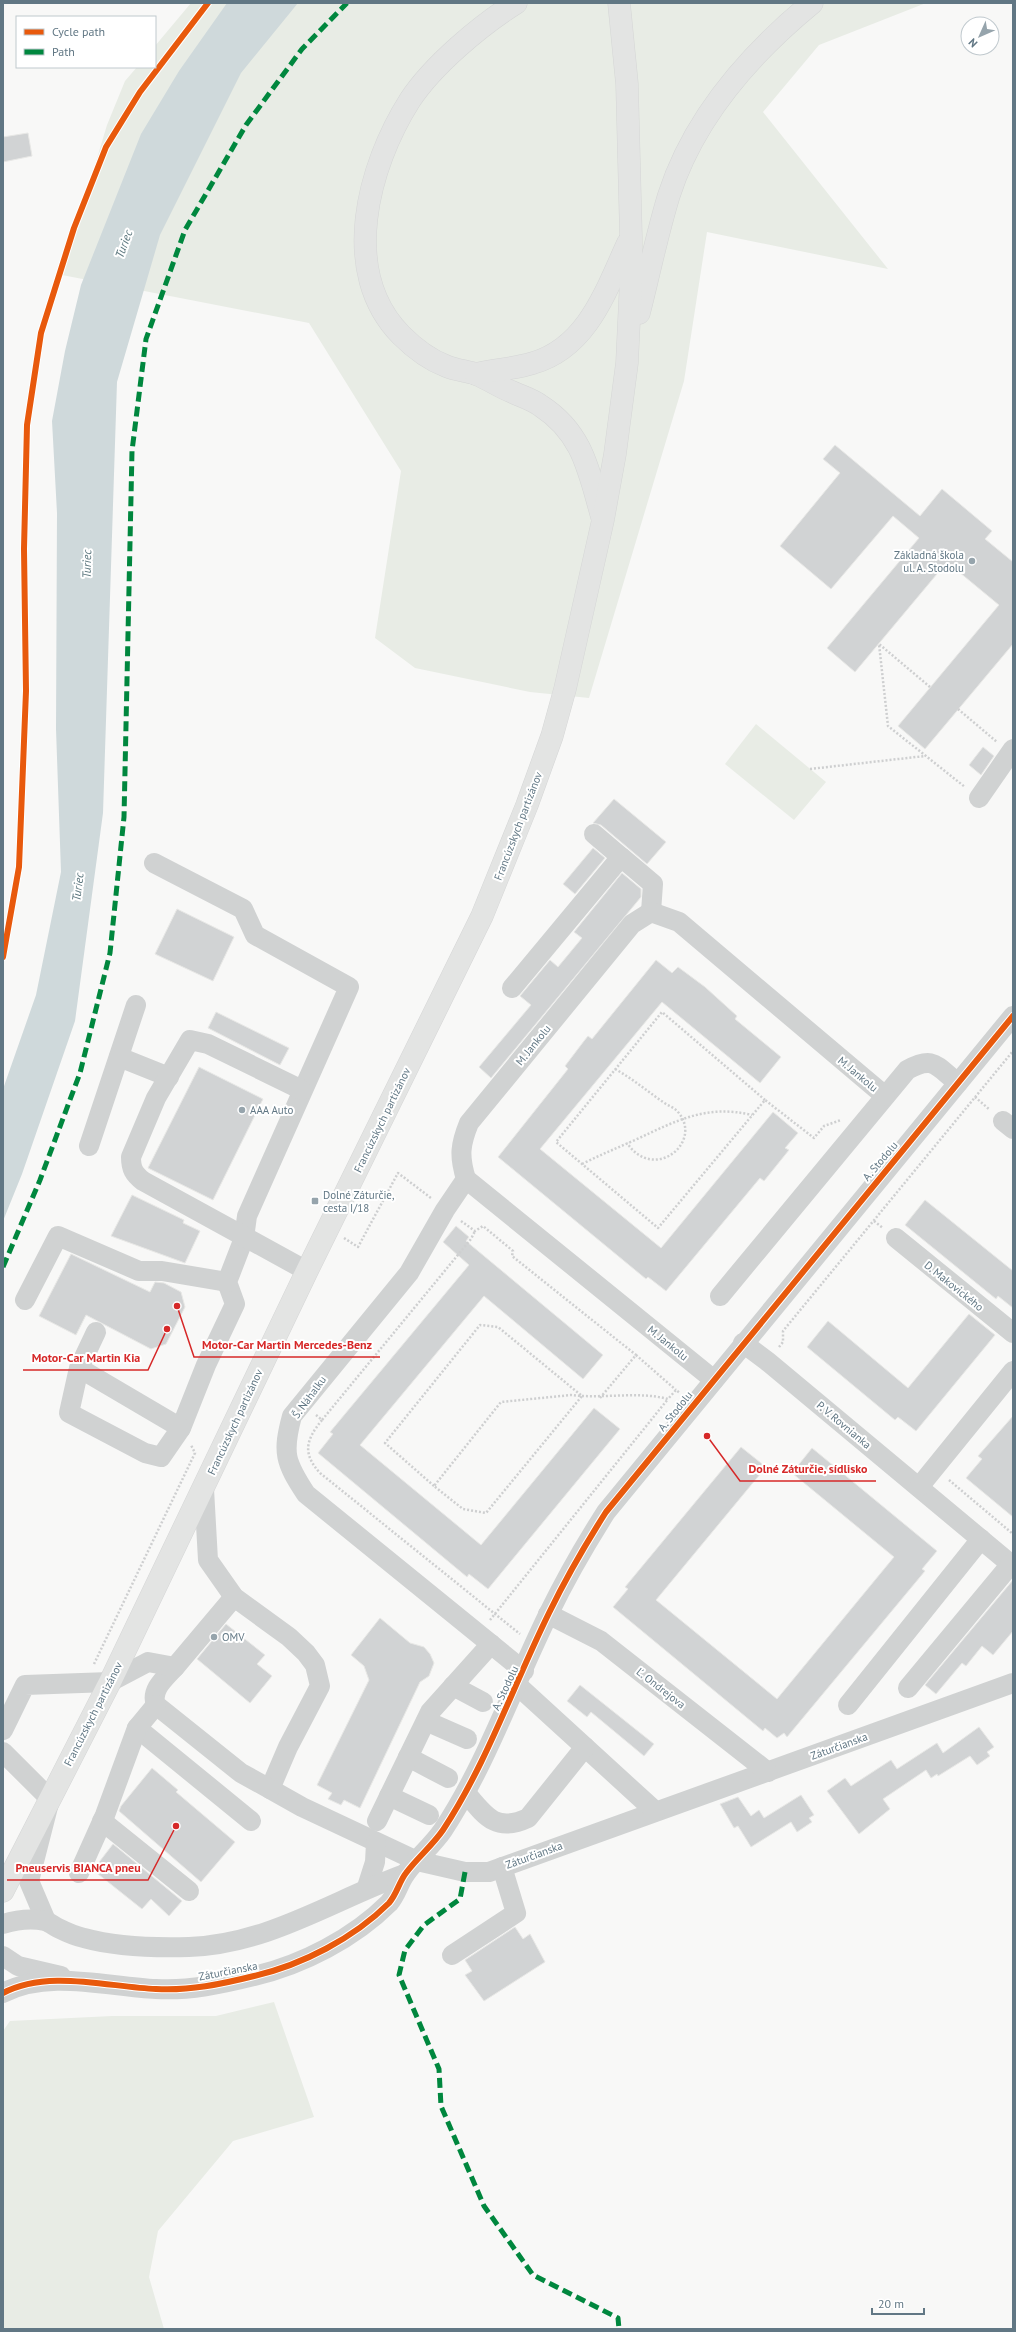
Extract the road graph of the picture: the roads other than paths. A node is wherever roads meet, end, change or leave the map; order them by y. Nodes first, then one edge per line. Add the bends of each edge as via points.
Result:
1 (516, 3) edge
2 (619, 3) edge
3 (812, 3) edge
4 (631, 237) junction
5 (627, 363) junction
6 (476, 374) junction
7 (603, 520) junction
8 (1012, 751) edge
9 (979, 798) road end
10 (594, 834) dead end
11 (621, 857) junction
12 (154, 863) dead end
13 (651, 912) junction
14 (512, 988) dead end
15 (136, 1006) dead end
16 (1013, 1016) edge
17 (119, 1057) junction
18 (169, 1076) junction
19 (958, 1083) junction
20 (302, 1090) junction
21 (885, 1096) junction
22 (89, 1146) dead end
23 (466, 1179) junction
24 (244, 1238) junction
25 (896, 1238) dead end
26 (307, 1271) junction
27 (227, 1282) junction
28 (720, 1296) dead end
29 (25, 1300) dead end
30 (96, 1332) dead end
31 (1013, 1333) edge
32 (743, 1343) junction
33 (79, 1368) junction
34 (1013, 1371) edge
35 (714, 1380) junction
36 (181, 1428) junction
37 (918, 1487) junction
38 (204, 1489) junction
39 (981, 1539) junction
40 (1012, 1565) edge
41 (234, 1596) junction
42 (548, 1614) junction
43 (484, 1639) junction
44 (175, 1667) junction
45 (520, 1678) junction
46 (110, 1682) junction
47 (1013, 1683) edge
48 (453, 1686) junction
49 (908, 1688) dead end
50 (483, 1702) dead end
51 (156, 1705) junction
52 (848, 1705) dead end
53 (426, 1721) junction
54 (137, 1728) junction
55 (3, 1730) edge
56 (467, 1739) dead end
57 (585, 1748) junction
58 (3, 1752) edge
59 (408, 1757) junction
60 (768, 1772) junction
61 (448, 1778) dead end
62 (270, 1789) junction
63 (466, 1792) junction
64 (389, 1796) junction
65 (50, 1799) junction
66 (656, 1811) junction
67 (429, 1815) dead end
68 (102, 1821) junction
69 (250, 1821) dead end
70 (377, 1821) dead end
71 (376, 1843) junction
72 (411, 1867) junction
73 (502, 1867) junction
74 (79, 1872) dead end
75 (367, 1888) junction
76 (3, 1891) edge
77 (189, 1892) dead end
78 (46, 1921) junction
79 (3, 1924) edge
80 (452, 1955) dead end
81 (3, 1956) edge
82 (79, 1980) junction
83 (3, 1993) edge

1 - 6 main road via 469,38 410,100 384,154 368,207 365,243 368,268 382,309 400,334 419,350 446,366
2 - 4 main road via 627,84
3 - 5 main road via 776,32 743,67 711,110 686,154 670,195
4 - 5 main road
4 - 6 main road via 601,303 580,334 564,349 534,363
5 - 7 main road, Francúzskych partizánov
6 - 7 main road via 540,405 563,422 577,441 585,459
7 - 26 main road, Francúzskych partizánov via 565,689 527,806 482,916
8 - 9 street
10 - 11 street
11 - 13 street via 653,884
11 - 14 street
12 - 20 street via 244,909 255,935 350,987
13 - 21 street, M. Jankolu via 679,922
13 - 23 street, M. Jankolu via 632,924 469,1123 461,1143 461,1164
15 - 17 street
16 - 19 street, A. Stodolu
17 - 18 street
17 - 22 street
18 - 20 street via 190,1040 208,1044
18 - 24 street via 156,1098 131,1157 133,1170 143,1181
19 - 21 street via 932,1062 921,1062 907,1070
19 - 32 street, A. Stodolu
20 - 24 street via 247,1216
21 - 28 street
23 - 35 street, M. Jankolu
23 - 43 street, Š. Náhalku via 445,1210 409,1274 292,1416 285,1441 293,1475 306,1494
24 - 26 street
24 - 27 street
25 - 31 street, D. Makovického
26 - 38 main road, Francúzskych partizánov
27 - 29 street via 162,1271 139,1271 58,1236
27 - 36 street via 235,1304 206,1365
30 - 33 street
32 - 35 street, A. Stodolu
32 - 37 street, P. V. Rovnianka via 767,1360
33 - 36 street
33 - 36 street via 69,1413 145,1454 161,1457
34 - 37 street
35 - 42 street, A. Stodolu via 606,1512 580,1552
37 - 39 street, P. V. Rovnianka
38 - 41 street via 208,1560
38 - 46 main road, Francúzskych partizánov
39 - 40 street, P. V. Rovnianka
39 - 52 street
40 - 49 street
41 - 44 street
41 - 62 street via 289,1637 306,1653 319,1675 320,1686 288,1747
42 - 45 street, A. Stodolu
42 - 60 street, Ľ. Ondrejova via 601,1641
43 - 45 street, Š. Náhalku
43 - 48 street
44 - 46 street via 148,1662
44 - 51 street via 155,1691 153,1698
45 - 57 street, Š. Náhalku
45 - 63 street, A. Stodolu
46 - 55 street via 25,1685
46 - 65 main road, Francúzskych partizánov
47 - 60 street, Záturčianska
48 - 50 street
48 - 53 street via 430,1712
51 - 54 street
51 - 62 street via 241,1773
53 - 56 street
53 - 59 street
54 - 68 street
54 - 69 street
57 - 63 street via 528,1818 514,1824 498,1824 484,1816
57 - 66 street, Š. Náhalku
58 - 65 street
59 - 61 street
59 - 64 street
60 - 66 street, Záturčianska
62 - 71 street
63 - 72 street, A. Stodolu via 442,1832
64 - 67 street
64 - 70 street
65 - 76 main road, Francúzskych partizánov
65 - 78 street via 29,1881
66 - 73 street, Záturčianska
68 - 74 street
68 - 77 street
71 - 72 street
71 - 75 street via 375,1862
72 - 73 street, Záturčianska via 489,1872
72 - 75 street
72 - 82 street, Záturčianska via 390,1901 355,1931 323,1950 284,1968 185,1989 157,1990
73 - 80 street via 516,1913
75 - 78 street via 285,1927 216,1945 163,1947 113,1943 83,1938
78 - 79 street via 16,1920
81 - 82 street via 18,1966
82 - 83 street, Záturčianska via 27,1984

